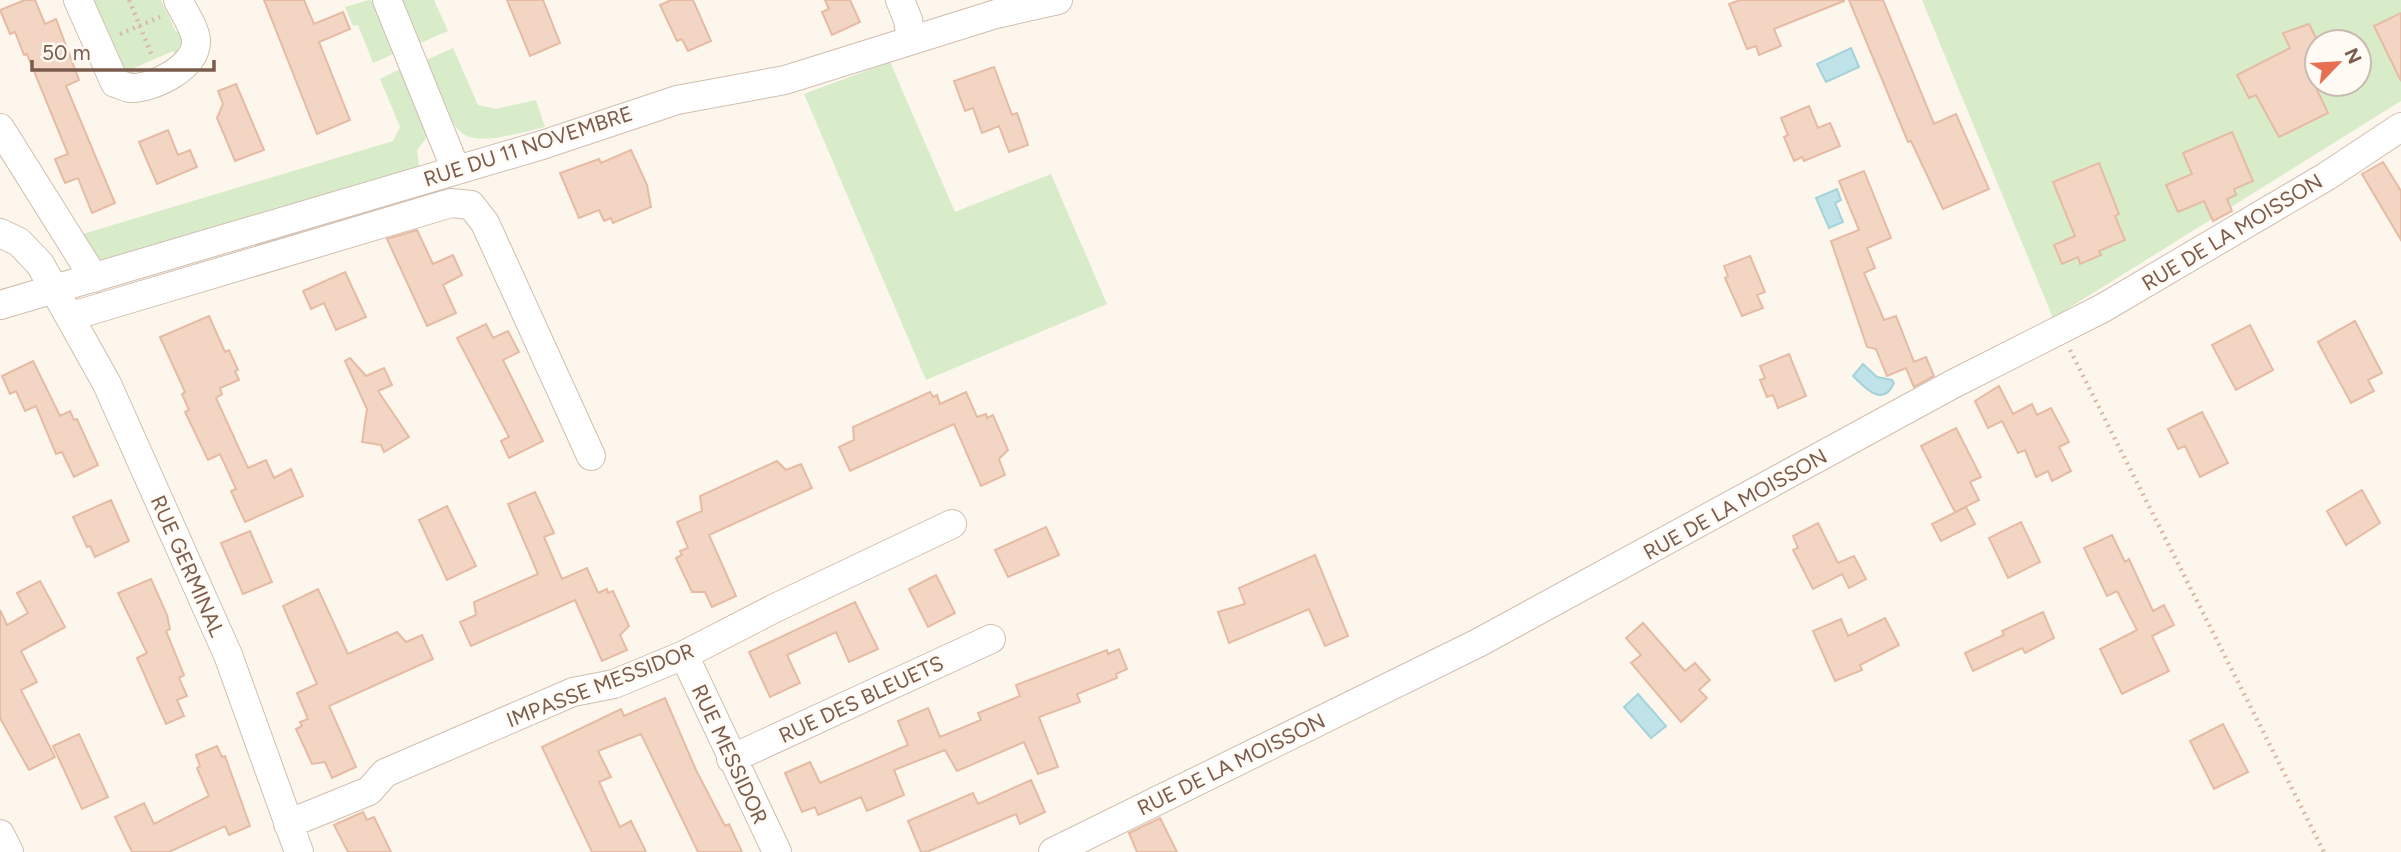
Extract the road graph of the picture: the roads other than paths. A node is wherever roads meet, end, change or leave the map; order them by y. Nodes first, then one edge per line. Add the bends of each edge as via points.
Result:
1 (78, 0) edge
2 (387, 0) edge
3 (900, 0) edge
4 (1058, 0) edge
5 (180, 4) edge
6 (911, 39) junction
7 (2401, 127) edge
8 (0, 128) edge
9 (456, 170) junction
10 (0, 233) edge
11 (93, 278) junction
12 (54, 290) junction
13 (0, 305) edge
14 (72, 316) junction
15 (591, 456) dead end
16 (952, 524) dead end
17 (991, 639) dead end
18 (684, 655) junction
19 (731, 759) junction
20 (288, 824) junction
21 (0, 834) edge
22 (1056, 851) edge
23 (9, 852) edge
24 (299, 852) edge
25 (776, 852) edge

1 - 5 street via 115,83 130,88 179,69 192,55 196,40
2 - 9 street
3 - 6 street
4 - 6 street, RUE DU 11 NOVEMBRE
6 - 9 street, RUE DU 11 NOVEMBRE via 785,79 677,100
7 - 22 street, RUE DE LA MOISSON via 2327,176 2060,331 1953,384 1478,643
8 - 11 street
9 - 11 street, RUE DU 11 NOVEMBRE
10 - 12 street, RUE GERMINAL via 19,242 40,264
11 - 12 street, RUE DU 11 NOVEMBRE
12 - 13 street, RUE DU 11 NOVEMBRE
12 - 14 street, RUE GERMINAL
14 - 15 street, RUE DU 11 NOVEMBRE via 451,203 471,205 485,223
14 - 20 street, RUE GERMINAL via 228,655
16 - 18 street, IMPASSE MESSIDOR
17 - 19 street, RUE DES BLEUETS
18 - 19 street, RUE MESSIDOR
18 - 20 street, IMPASSE MESSIDOR via 614,684 573,692 385,773 369,791
19 - 25 street, RUE MESSIDOR
20 - 24 street, RUE GERMINAL
21 - 23 street

